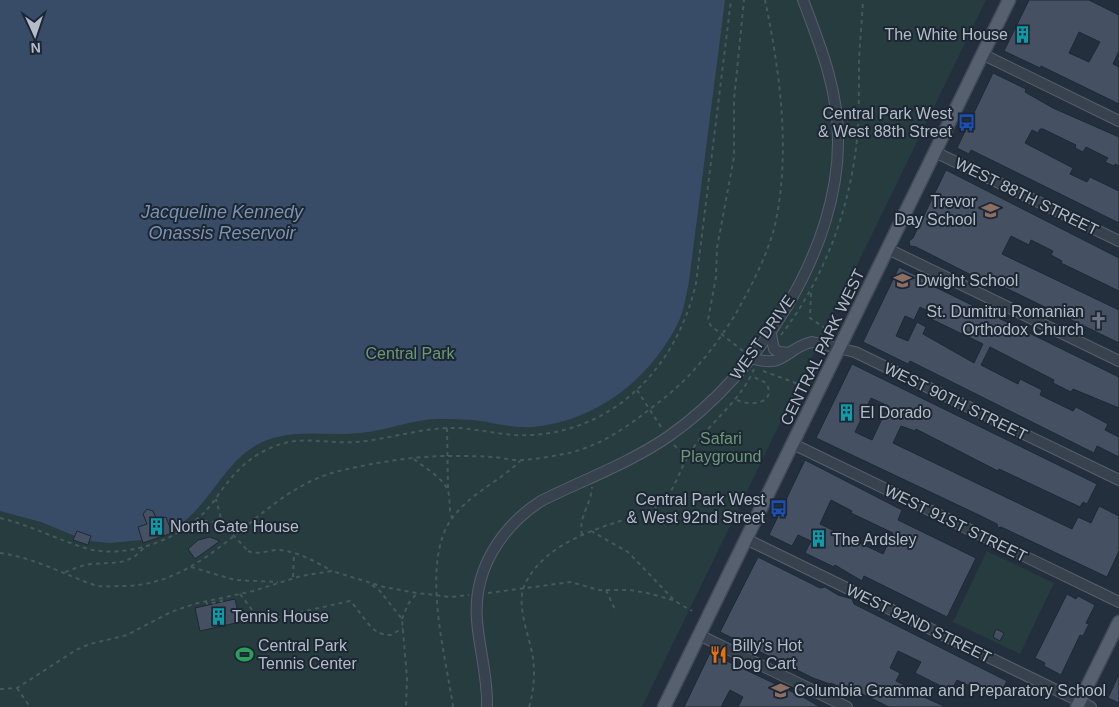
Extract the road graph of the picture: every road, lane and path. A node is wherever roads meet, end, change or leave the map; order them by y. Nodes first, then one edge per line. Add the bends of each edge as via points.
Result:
1 (731, 0) edge
2 (744, 0) edge
3 (765, 0) edge
4 (803, 0) edge
5 (1009, 0) edge
6 (982, 54) junction
7 (1119, 121) edge
8 (935, 152) junction
9 (1119, 241) edge
10 (888, 249) junction
11 (811, 292) dead end
12 (770, 330) junction
13 (828, 330) dead end
14 (722, 335) junction
15 (840, 347) junction
16 (790, 352) junction
17 (750, 359) junction
18 (1119, 361) edge
19 (751, 376) junction
20 (801, 385) dead end
21 (637, 390) junction
22 (737, 400) junction
23 (650, 410) junction
24 (447, 428) junction
25 (664, 431) dead end
26 (703, 436) junction
27 (706, 438) dead end
28 (670, 441) dead end
29 (794, 444) junction
30 (448, 456) junction
31 (413, 458) junction
32 (687, 458) junction
33 (520, 460) junction
34 (591, 477) junction
35 (1119, 480) edge
36 (448, 490) junction
37 (216, 499) junction
38 (0, 518) edge
39 (452, 518) junction
40 (196, 520) junction
41 (222, 523) junction
42 (592, 531) junction
43 (582, 535) junction
44 (746, 539) junction
45 (145, 546) junction
46 (294, 553) junction
47 (0, 554) edge
48 (191, 567) junction
49 (332, 572) junction
50 (64, 573) junction
51 (293, 578) junction
52 (280, 582) junction
53 (370, 583) junction
54 (523, 589) junction
55 (606, 590) junction
56 (416, 593) junction
57 (240, 594) junction
58 (484, 594) dead end
59 (470, 595) dead end
60 (437, 596) junction
61 (673, 600) junction
62 (1119, 602) edge
63 (692, 611) dead end
64 (616, 612) dead end
65 (402, 619) junction
66 (1119, 622) edge
67 (403, 628) junction
68 (699, 636) junction
69 (17, 688) junction
70 (0, 689) edge
71 (1082, 705) edge
72 (30, 707) edge
73 (406, 707) edge
74 (453, 707) edge
75 (487, 707) edge
76 (529, 707) edge
77 (664, 707) edge
78 (847, 707) edge

1 - 21 path via 692,304 668,355
2 - 14 path via 734,100 734,157 708,320
3 - 14 path via 779,84 780,192 763,260
4 - 12 street, WEST DRIVE via 832,84 838,125 837,163 823,228 793,295
5 - 6 main road, CENTRAL PARK WEST
6 - 7 street
6 - 8 main road, CENTRAL PARK WEST
8 - 9 street, WEST 88TH STREET
8 - 10 main road, CENTRAL PARK WEST
10 - 15 main road, CENTRAL PARK WEST
10 - 18 street
11 - 13 path via 810,318
12 - 16 street via 774,349
12 - 17 street, WEST DRIVE
14 - 17 path
14 - 23 path via 688,376
15 - 16 street, WEST 90TH STREET via 812,342
15 - 29 main road, CENTRAL PARK WEST
15 - 35 street, WEST 90TH STREET
16 - 17 street, WEST 90TH STREET via 776,361
17 - 19 path
17 - 20 path
17 - 34 street, WEST DRIVE via 710,403 681,427 646,450
19 - 22 path
19 - 22 path via 766,383 768,396 755,404
21 - 23 path
21 - 24 path via 596,417 576,426 542,434 514,436
22 - 26 path
23 - 25 path
23 - 33 path via 624,430 587,448
24 - 30 path
24 - 37 path via 360,442 308,440 276,446 240,467
26 - 27 path
26 - 32 path
28 - 32 path
29 - 44 main road, CENTRAL PARK WEST
29 - 62 street, WEST 91ST STREET
30 - 31 path
30 - 33 path
30 - 36 path
31 - 36 path
31 - 48 path via 337,472 307,483 240,528 229,542
32 - 42 path via 672,490 657,507
33 - 39 path
34 - 43 path via 592,494 580,523
34 - 75 street, WEST DRIVE via 525,512 503,534 487,561 476,608
36 - 39 path
37 - 40 path
37 - 41 path
38 - 45 path via 34,527 86,548 118,550
39 - 60 path via 439,552
40 - 41 path
40 - 45 path via 167,539
41 - 46 path, bridge via 248,551
42 - 43 path
42 - 61 path via 628,552
43 - 54 path via 546,558 531,574
44 - 68 main road, CENTRAL PARK WEST
44 - 71 street, WEST 92ND STREET
45 - 50 path via 135,557 121,564 90,564
46 - 49 path
46 - 51 path
47 - 50 path via 44,564
48 - 50 path via 158,581 132,586 99,586
48 - 52 path via 235,580
49 - 51 path
49 - 53 path
51 - 52 path
52 - 57 path
53 - 56 path
53 - 65 path
54 - 55 path via 567,582
54 - 58 path
54 - 76 path via 534,678
55 - 61 path via 630,590
55 - 64 path
56 - 60 path
56 - 65 path
57 - 67 path via 256,615 265,620 350,601 380,633 391,635
57 - 69 path via 171,612 127,635 90,644
59 - 60 path
60 - 74 path
61 - 63 path
65 - 67 path
66 - 71 main road
67 - 73 path
68 - 77 main road, CENTRAL PARK WEST
68 - 78 street
69 - 70 path
69 - 72 path

